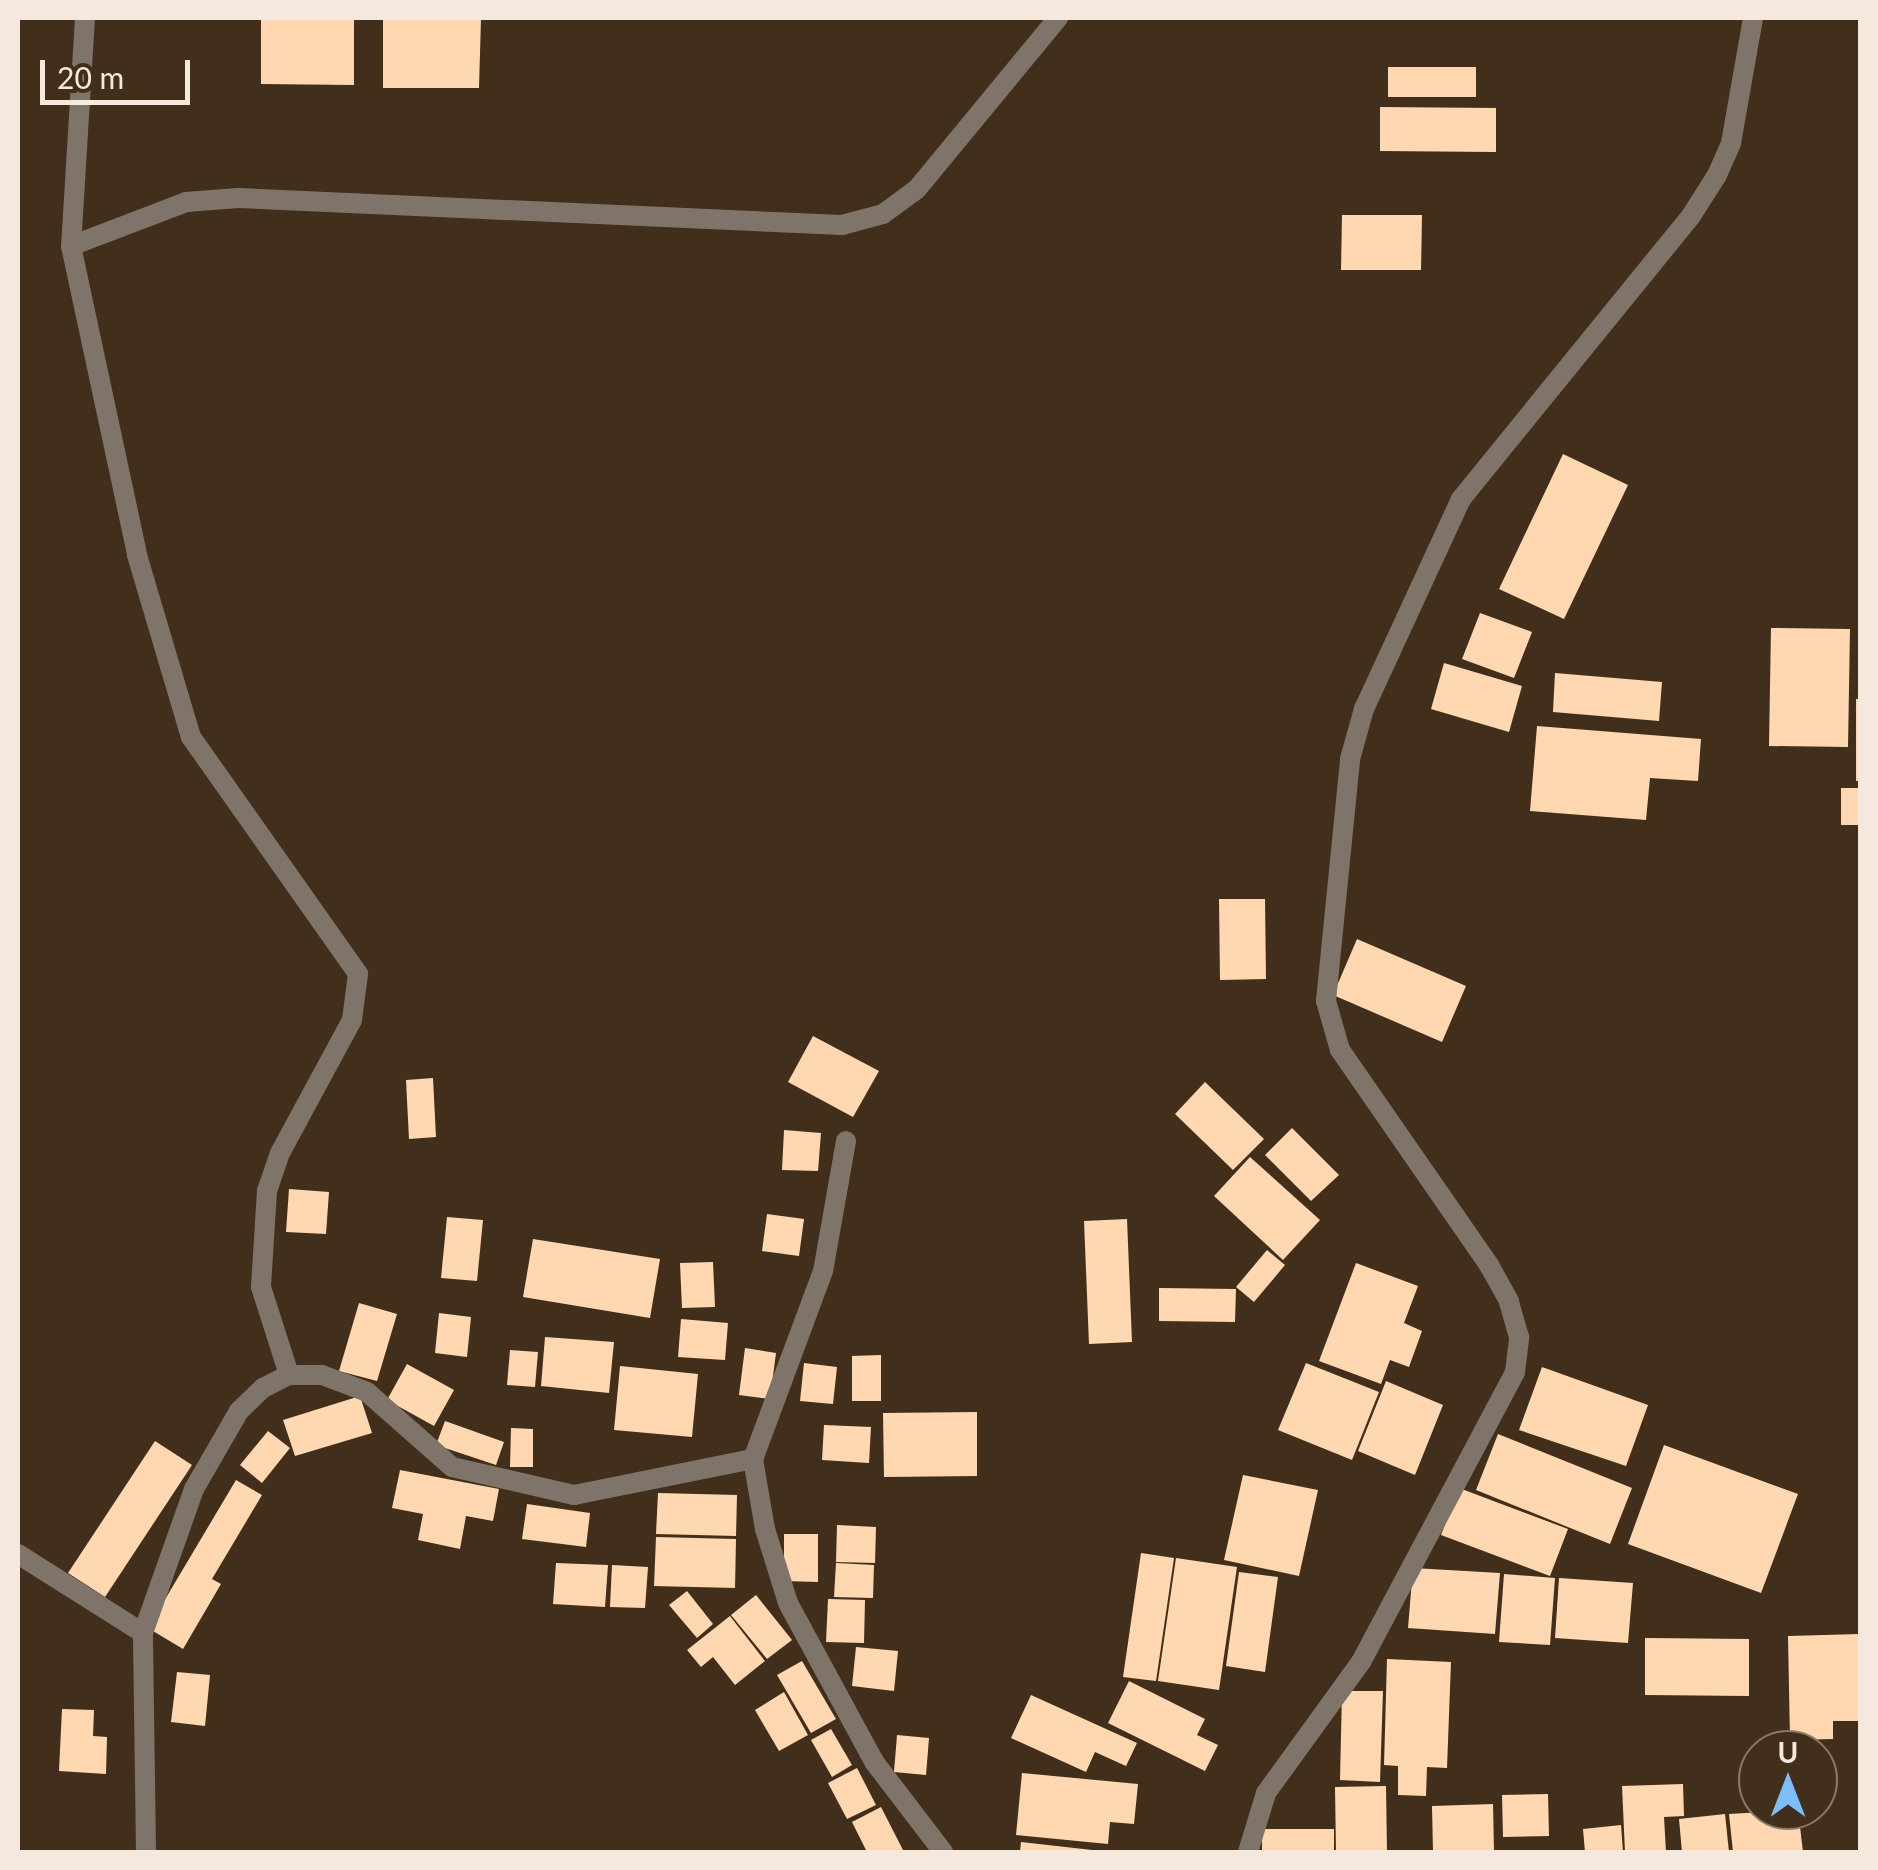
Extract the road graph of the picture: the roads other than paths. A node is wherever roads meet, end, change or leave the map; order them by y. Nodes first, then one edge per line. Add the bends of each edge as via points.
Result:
1 (85, 18) edge
2 (1058, 18) edge
3 (1753, 18) edge
4 (71, 246) junction
5 (846, 1141) dead end
6 (289, 1375) junction
7 (753, 1459) junction
8 (18, 1554) edge
9 (143, 1633) junction
10 (146, 1852) edge
11 (943, 1852) edge
12 (1248, 1852) edge

1 - 4 street
2 - 4 street via 917,189 883,214 842,226 238,198 186,202
3 - 12 street via 1731,143 1718,175 1460,499 1364,709 1350,759 1326,1001 1340,1050 1489,1265 1510,1301 1520,1338 1515,1372 1361,1662 1266,1793
4 - 6 street via 137,556 191,736 358,974 352,1020 266,1191 261,1287
5 - 7 street via 822,1271
6 - 7 street via 322,1375 367,1392 452,1467 574,1495
6 - 9 street via 239,1410 194,1489
7 - 11 street via 764,1530 788,1603 875,1763
8 - 9 street
9 - 10 street

